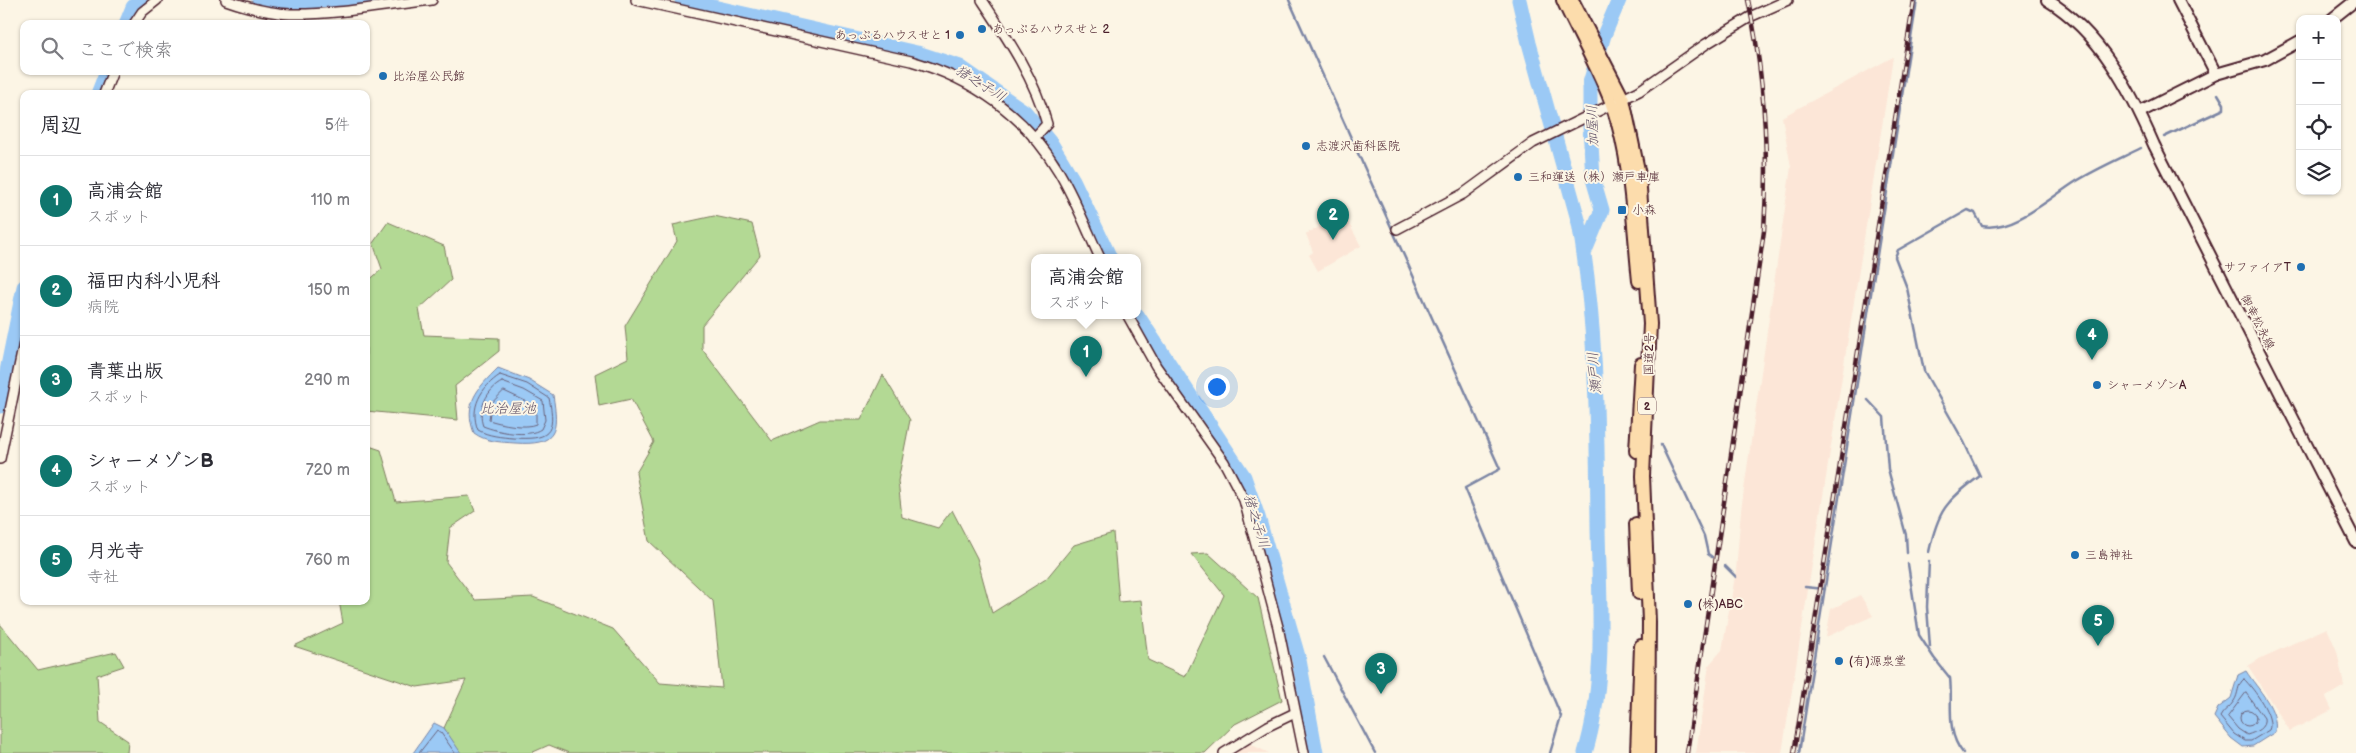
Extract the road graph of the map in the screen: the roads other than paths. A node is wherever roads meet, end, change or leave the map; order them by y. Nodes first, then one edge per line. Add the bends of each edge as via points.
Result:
1 (157, 0) edge
2 (226, 0) edge
3 (432, 0) edge
4 (636, 0) edge
5 (982, 0) edge
6 (1562, 0) edge
7 (1572, 0) edge
8 (1788, 0) edge
9 (2046, 0) edge
10 (2178, 0) edge
11 (2356, 0) edge
12 (2337, 15) edge
13 (137, 20) edge
14 (2296, 43) edge
15 (2216, 74) junction
16 (111, 75) edge
17 (106, 90) edge
18 (1618, 102) junction
19 (2140, 112) junction
20 (1036, 137) junction
21 (1397, 229) dead end
22 (1098, 254) edge
23 (1130, 319) edge
24 (20, 362) edge
25 (0, 459) edge
26 (2356, 542) edge
27 (1295, 713) junction
28 (1224, 753) edge
29 (1304, 753) edge
30 (1637, 753) edge
31 (1648, 753) edge

1 - 13 street
2 - 3 street via 290,14 342,12
4 - 20 street via 933,67 982,91
5 - 20 street via 1041,101 1047,124
6 - 18 highway, 国道2号 / 2 via 1600,79
7 - 18 highway, 国道2号 / 2 via 1605,65
8 - 18 street via 1752,16
9 - 19 main road, 御幸松永線 via 2083,28 2102,49
10 - 15 main road
11 - 12 main road
14 - 15 main road via 2265,60
15 - 19 main road
16 - 17 street
18 - 21 street via 1533,143 1463,194
18 - 30 highway, 国道2号 / 2 via 1640,306 1641,369 1635,487 1641,636
18 - 31 highway, 国道2号 / 2 via 1639,176 1650,324 1643,476 1649,622
19 - 26 main road, 御幸松永線
20 - 22 street via 1061,175
23 - 27 street via 1156,366 1240,489 1261,560
24 - 25 street
27 - 28 street
27 - 29 street

